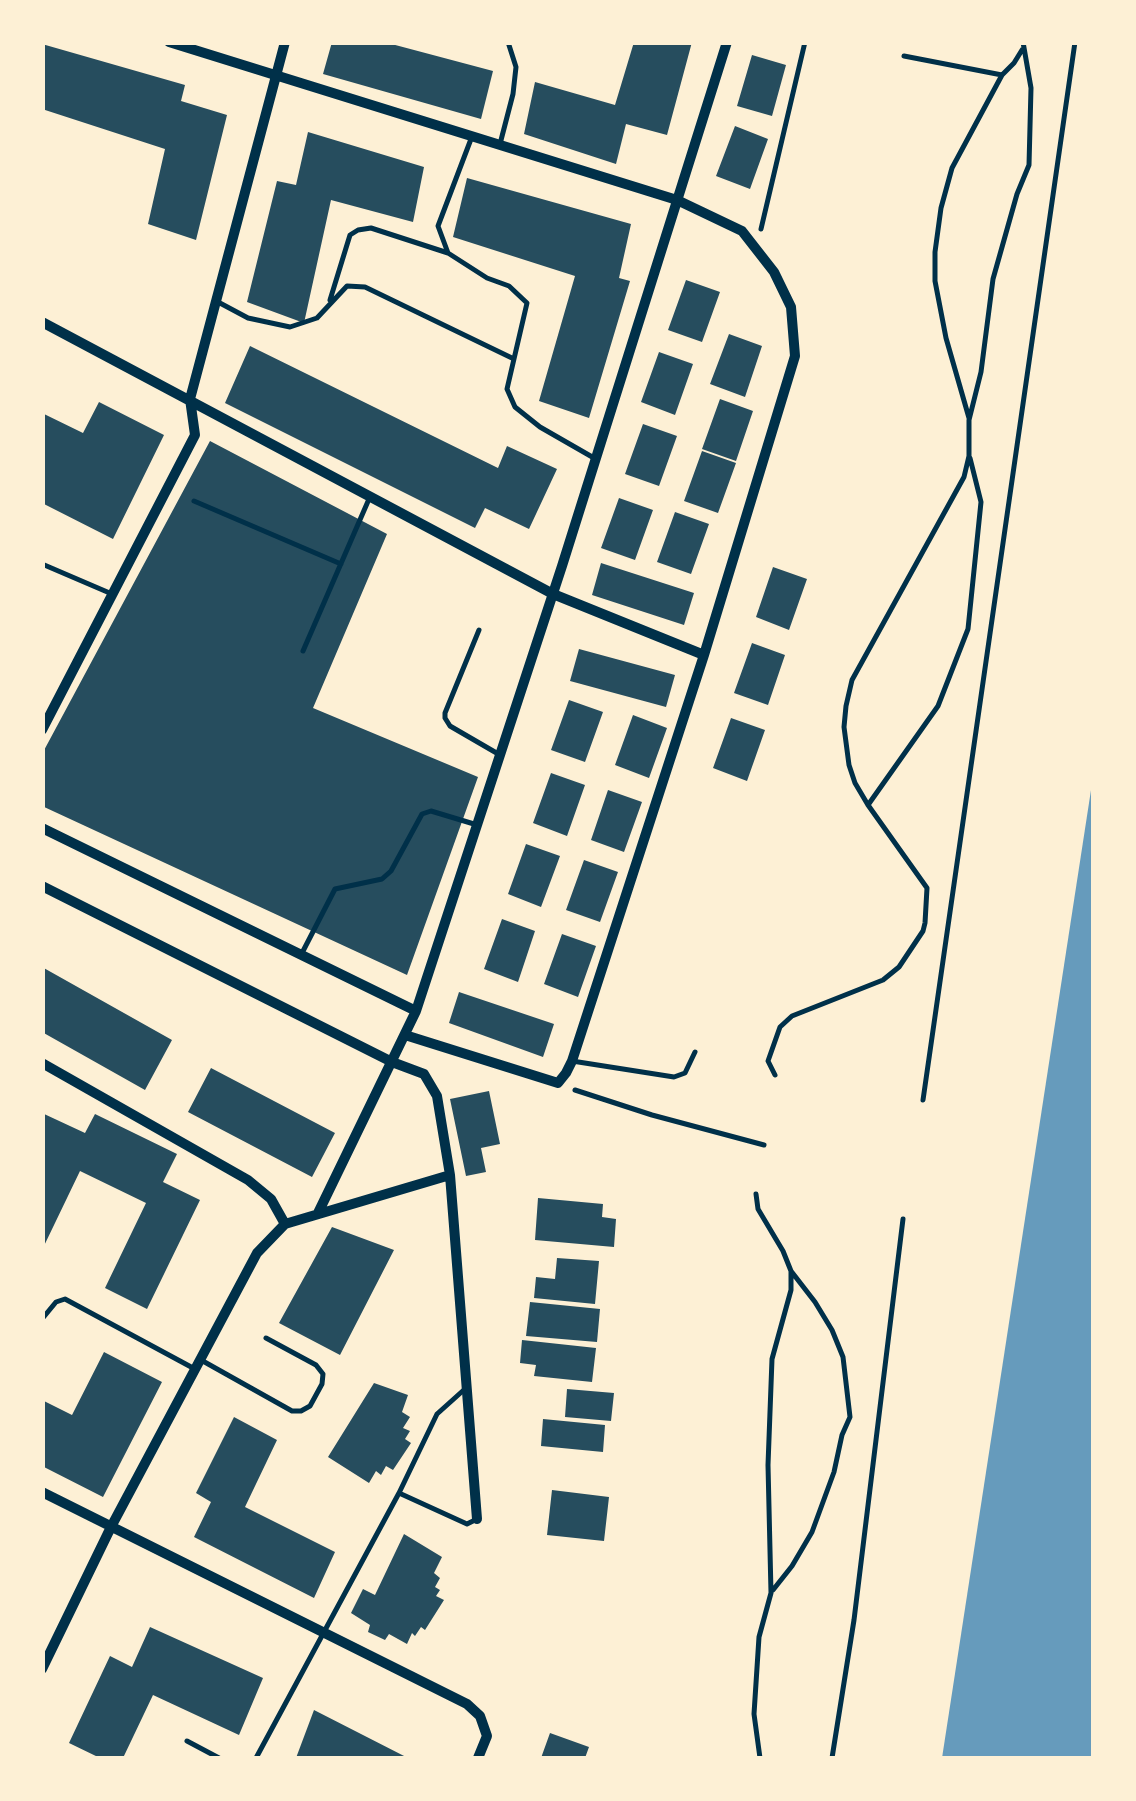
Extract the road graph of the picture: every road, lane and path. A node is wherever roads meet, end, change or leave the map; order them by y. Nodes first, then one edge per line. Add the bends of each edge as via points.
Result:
1 (169, 42) edge
2 (285, 42) edge
3 (508, 42) edge
4 (727, 42) edge
5 (805, 42) edge
6 (1075, 42) edge
7 (1023, 45) edge
8 (904, 56) dead end
9 (275, 74) junction
10 (1002, 75) junction
11 (472, 136) junction
12 (500, 144) junction
13 (677, 200) junction
14 (756, 247) junction
15 (448, 253) junction
16 (216, 301) junction
17 (329, 303) junction
18 (42, 322) edge
19 (514, 358) junction
20 (190, 399) junction
21 (969, 420) junction
22 (970, 456) junction
23 (596, 458) junction
24 (370, 496) junction
25 (194, 500) dead end
26 (42, 564) edge
27 (341, 564) junction
28 (112, 594) junction
29 (552, 594) junction
30 (479, 630) dead end
31 (303, 651) dead end
32 (704, 655) junction
33 (42, 730) edge
34 (500, 755) junction
35 (868, 806) junction
36 (477, 825) junction
37 (42, 828) edge
38 (42, 886) edge
39 (301, 955) junction
40 (416, 1011) junction
41 (405, 1035) junction
42 (696, 1052) dead end
43 (572, 1061) junction
44 (42, 1062) edge
45 (392, 1062) junction
46 (776, 1075) dead end
47 (558, 1083) junction
48 (923, 1100) dead end
49 (764, 1145) dead end
50 (450, 1175) junction
51 (756, 1194) dead end
52 (318, 1213) junction
53 (903, 1219) dead end
54 (284, 1224) junction
55 (791, 1271) junction
56 (42, 1319) edge
57 (266, 1338) dead end
58 (198, 1364) junction
59 (466, 1388) junction
60 (42, 1492) edge
61 (399, 1492) junction
62 (476, 1519) joint
63 (111, 1527) junction
64 (771, 1592) junction
65 (323, 1633) junction
66 (42, 1669) edge
67 (186, 1741) dead end
68 (219, 1758) edge
69 (256, 1758) edge
70 (478, 1758) edge
71 (760, 1758) edge
72 (832, 1758) edge

1 - 9 street
2 - 9 street
3 - 12 lane via 516,67
4 - 13 street
5 - 14 path
6 - 48 path
7 - 10 path
7 - 21 path via 1031,88 1028,166 993,279
8 - 10 path
9 - 11 street
9 - 16 street
10 - 21 path via 952,168 935,252 939,312
11 - 12 street
11 - 15 lane via 438,226
12 - 13 street
13 - 14 street via 742,231
13 - 23 street
14 - 32 street via 791,307 795,356
15 - 17 lane via 371,228 358,230 350,235
15 - 19 lane via 509,286 527,304
16 - 17 lane via 248,318 290,328 317,318
16 - 20 street
17 - 19 lane via 348,286 365,288
18 - 20 street
19 - 23 lane via 507,389 514,408
20 - 24 street
20 - 28 street via 195,434
21 - 22 path
22 - 35 path via 981,502 968,628 938,706
22 - 35 path via 852,680 844,727 849,765
23 - 29 street
24 - 27 lane
24 - 29 street
25 - 27 lane
26 - 28 lane
27 - 31 lane
28 - 33 street
29 - 32 street
29 - 34 street
30 - 34 lane via 445,718
32 - 43 street
34 - 36 street
35 - 46 path via 927,888 924,930 883,980 780,1026 768,1060
36 - 39 lane via 422,814 382,879 335,889
36 - 40 street
37 - 39 street
38 - 45 street
39 - 40 street
40 - 41 street
41 - 45 street
41 - 47 street
42 - 43 lane via 684,1073 674,1076
43 - 47 street
44 - 54 street via 248,1180
45 - 50 street via 424,1074 437,1096
45 - 52 street
47 - 49 path
50 - 52 street
50 - 59 street
51 - 55 path
52 - 54 street
53 - 72 path
54 - 58 street via 257,1253
55 - 64 path via 772,1359
55 - 64 path via 838,1344 850,1417 812,1532
56 - 58 lane via 65,1299
57 - 58 lane via 323,1374 310,1406 292,1411
58 - 63 street
59 - 61 lane via 437,1414
59 - 62 street
60 - 63 street
61 - 62 lane via 467,1524
61 - 65 lane
63 - 65 street
63 - 66 street
64 - 71 path via 755,1694
65 - 69 lane
65 - 70 street via 467,1704 487,1736
67 - 68 lane

